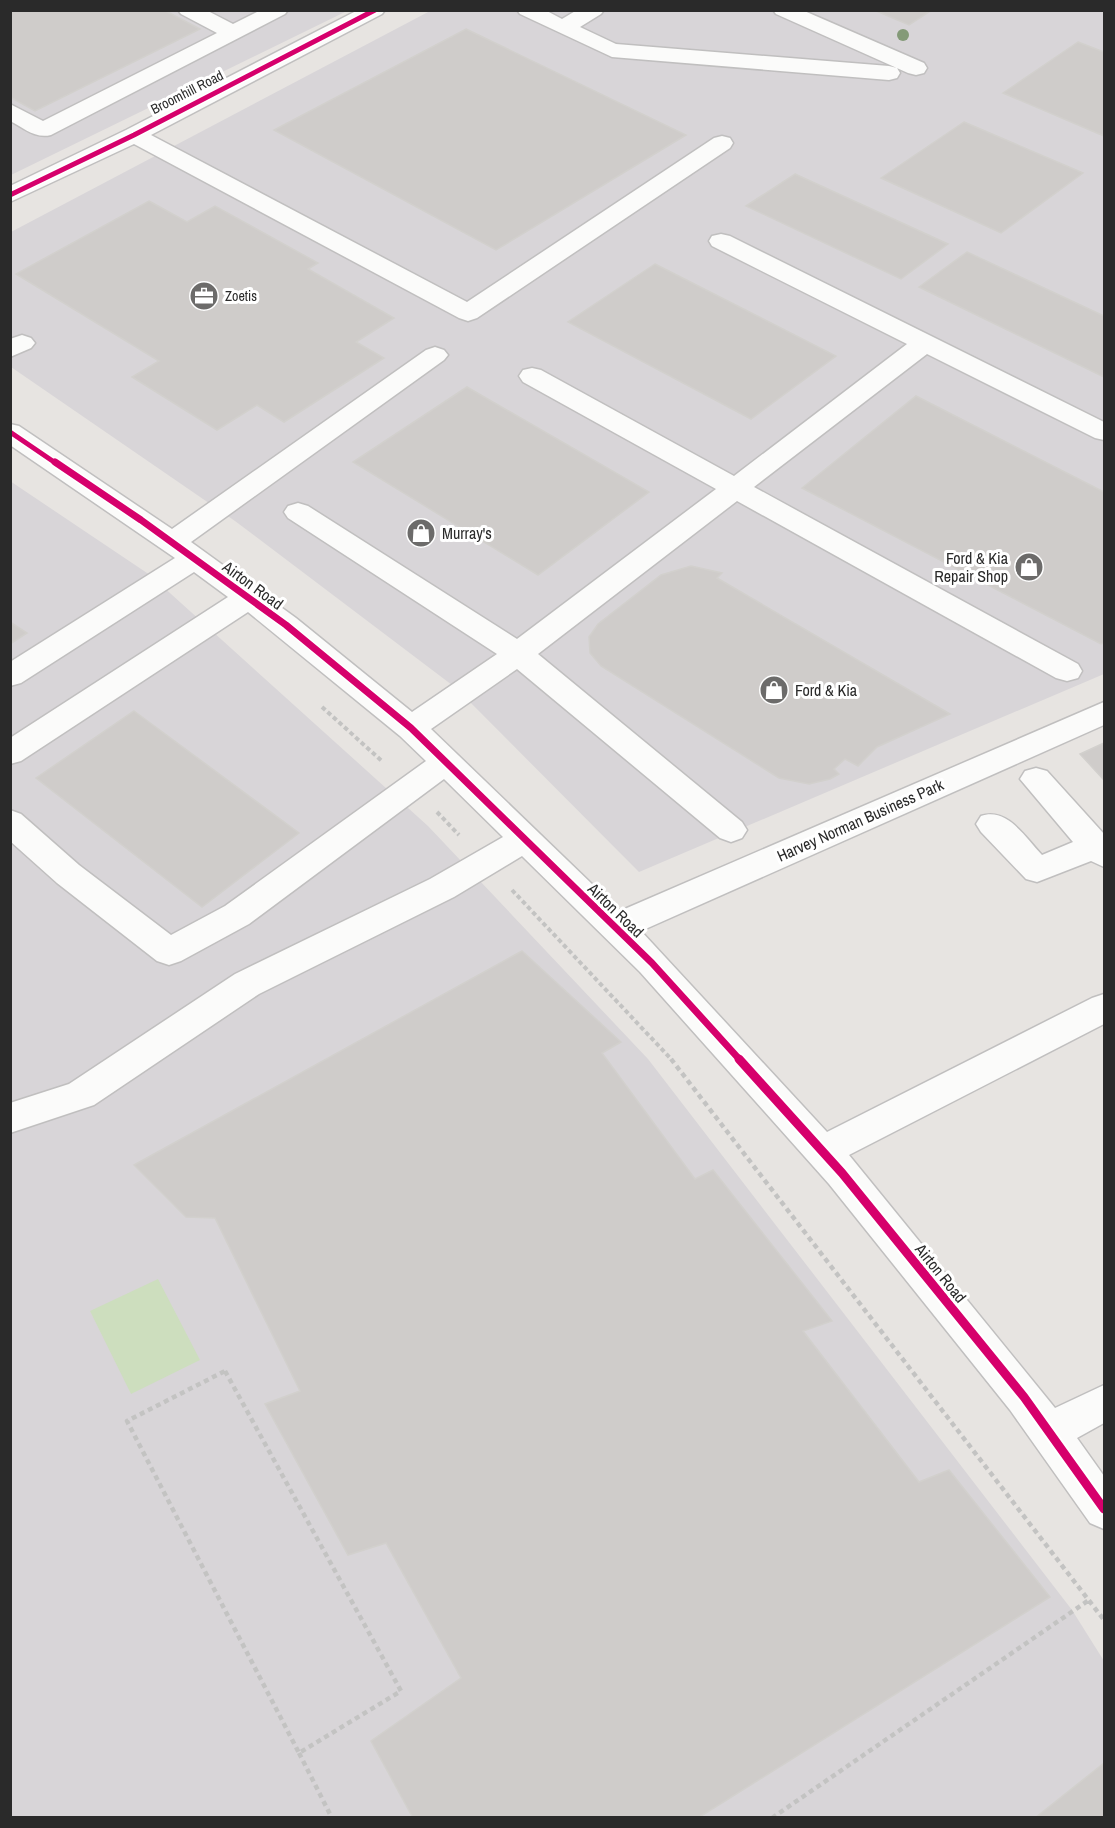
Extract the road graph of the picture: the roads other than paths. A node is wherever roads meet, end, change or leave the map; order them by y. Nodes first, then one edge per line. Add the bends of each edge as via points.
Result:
1 (188, 10) edge
2 (278, 10) edge
3 (375, 10) edge
4 (527, 10) edge
5 (594, 10) edge
6 (783, 10) edge
7 (563, 27) junction
8 (243, 53) junction
9 (916, 68) dead end
10 (889, 73) dead end
11 (10, 111) edge
12 (134, 135) junction
13 (722, 143) dead end
14 (10, 195) edge
15 (721, 242) dead end
16 (925, 343) junction
17 (435, 355) dead end
18 (532, 376) dead end
19 (1104, 432) edge
20 (12, 435) edge
21 (733, 488) junction
22 (297, 512) dead end
23 (183, 551) junction
24 (248, 598) junction
25 (518, 654) junction
26 (1067, 671) dead end
27 (10, 676) edge
28 (1104, 713) edge
29 (411, 729) junction
30 (10, 753) edge
31 (446, 762) junction
32 (1036, 778) dead end
33 (10, 822) edge
34 (992, 824) dead end
35 (731, 830) dead end
36 (525, 839) junction
37 (1100, 850) edge
38 (615, 928) junction
39 (1104, 1008) edge
40 (10, 1118) edge
41 (823, 1151) junction
42 (1104, 1403) edge
43 (1049, 1432) junction
44 (1104, 1509) edge

1 - 8 street
2 - 8 street
3 - 8 street, Broomhill Road
4 - 7 street
5 - 7 street
6 - 9 street
7 - 10 street via 612,50
8 - 11 street via 213,43 43,130
8 - 12 street, Broomhill Road
12 - 13 street via 468,313
12 - 14 street, Broomhill Road via 30,174
15 - 16 street
16 - 19 street
16 - 21 street
17 - 23 street
18 - 21 street
20 - 23 street, Airton Road
21 - 25 street
21 - 26 street
22 - 25 street
23 - 24 street, Airton Road
23 - 27 street
24 - 29 street, Airton Road
24 - 30 street
25 - 29 street
25 - 35 street
28 - 38 street, Harvey Norman Business Park
29 - 31 street, Airton Road
31 - 33 street via 237,915 169,952 68,874
31 - 36 street, Airton Road
32 - 37 street
34 - 37 street via 1037,870
36 - 38 street, Airton Road
36 - 40 street via 442,888 247,984 81,1095
38 - 41 street, Airton Road
39 - 41 street
41 - 43 street, Airton Road
42 - 43 street
43 - 44 street, Airton Road

